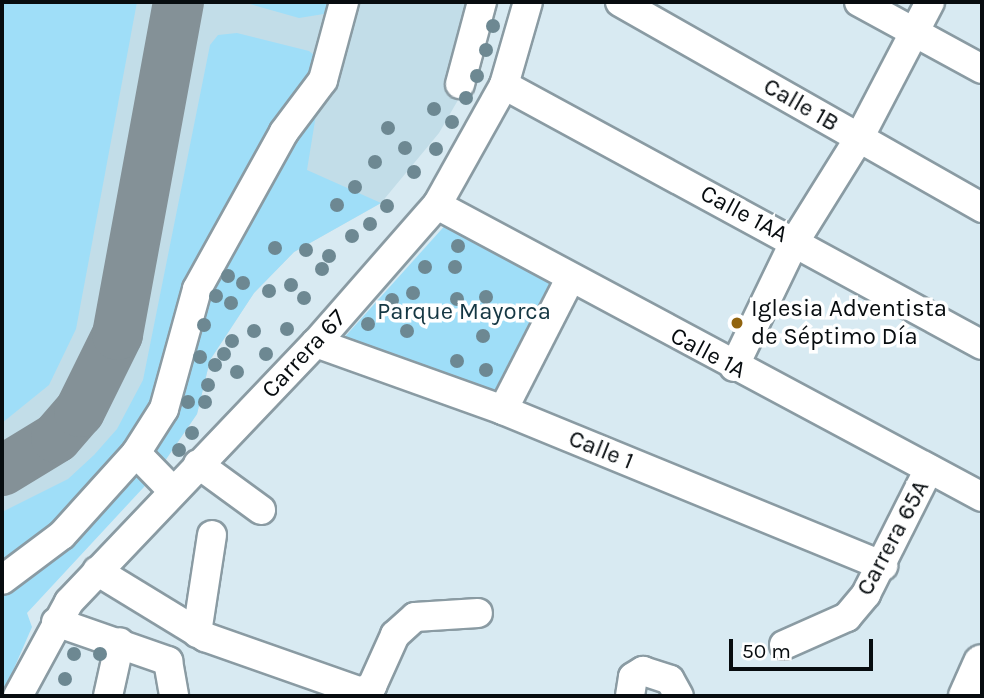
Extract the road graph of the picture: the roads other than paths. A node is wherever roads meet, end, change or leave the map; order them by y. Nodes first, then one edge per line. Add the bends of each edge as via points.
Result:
1 (344, 2) edge
2 (482, 2) edge
3 (528, 2) edge
4 (620, 2) edge
5 (859, 2) edge
6 (930, 2) edge
7 (913, 32) junction
8 (982, 69) edge
9 (460, 84) dead end
10 (504, 85) junction
11 (859, 138) junction
12 (437, 205) junction
13 (982, 208) edge
14 (795, 241) junction
15 (569, 281) junction
16 (316, 344) junction
17 (982, 345) edge
18 (734, 367) junction
19 (503, 410) junction
20 (136, 453) junction
21 (198, 464) junction
22 (929, 469) junction
23 (172, 490) junction
24 (982, 497) edge
25 (261, 510) dead end
26 (212, 535) dead end
27 (883, 566) junction
28 (97, 571) junction
29 (2, 580) edge
30 (478, 612) dead end
31 (56, 622) junction
32 (197, 633) junction
33 (120, 642) junction
34 (783, 645) dead end
35 (25, 689) edge
36 (108, 696) edge
37 (174, 696) edge
38 (630, 696) edge
39 (679, 696) edge

1 - 20 street via 330,67 210,262 169,399
2 - 9 street
3 - 10 street, Carrera 67
4 - 11 street, Calle 1B
5 - 7 street
6 - 7 street
7 - 8 street
7 - 11 street
10 - 12 street, Carrera 67
10 - 14 street, Calle 1AA
11 - 13 street, Calle 1B
11 - 14 street
12 - 15 street, Calle 1A
12 - 16 street, Carrera 67
14 - 17 street, Calle 1AA
14 - 18 street
15 - 18 street, Calle 1A
15 - 19 street
16 - 19 street, Calle 1
16 - 21 street, Carrera 67
18 - 22 street, Calle 1A
19 - 27 street, Calle 1
20 - 23 street
20 - 29 street via 62,535
21 - 23 street, Carrera 67
21 - 25 street
22 - 24 street, Calle 1A
22 - 27 street, Carrera 65A
23 - 28 street, Carrera 67
26 - 32 street
27 - 34 street, Carrera 65A via 848,617
28 - 31 street, Carrera 67
28 - 32 street
30 - 32 street via 415,617 395,635 372,685 362,692
31 - 33 street
31 - 35 street, Carrera 67
33 - 36 street
33 - 37 street via 168,661
38 - 39 street via 633,677 643,671 670,680

